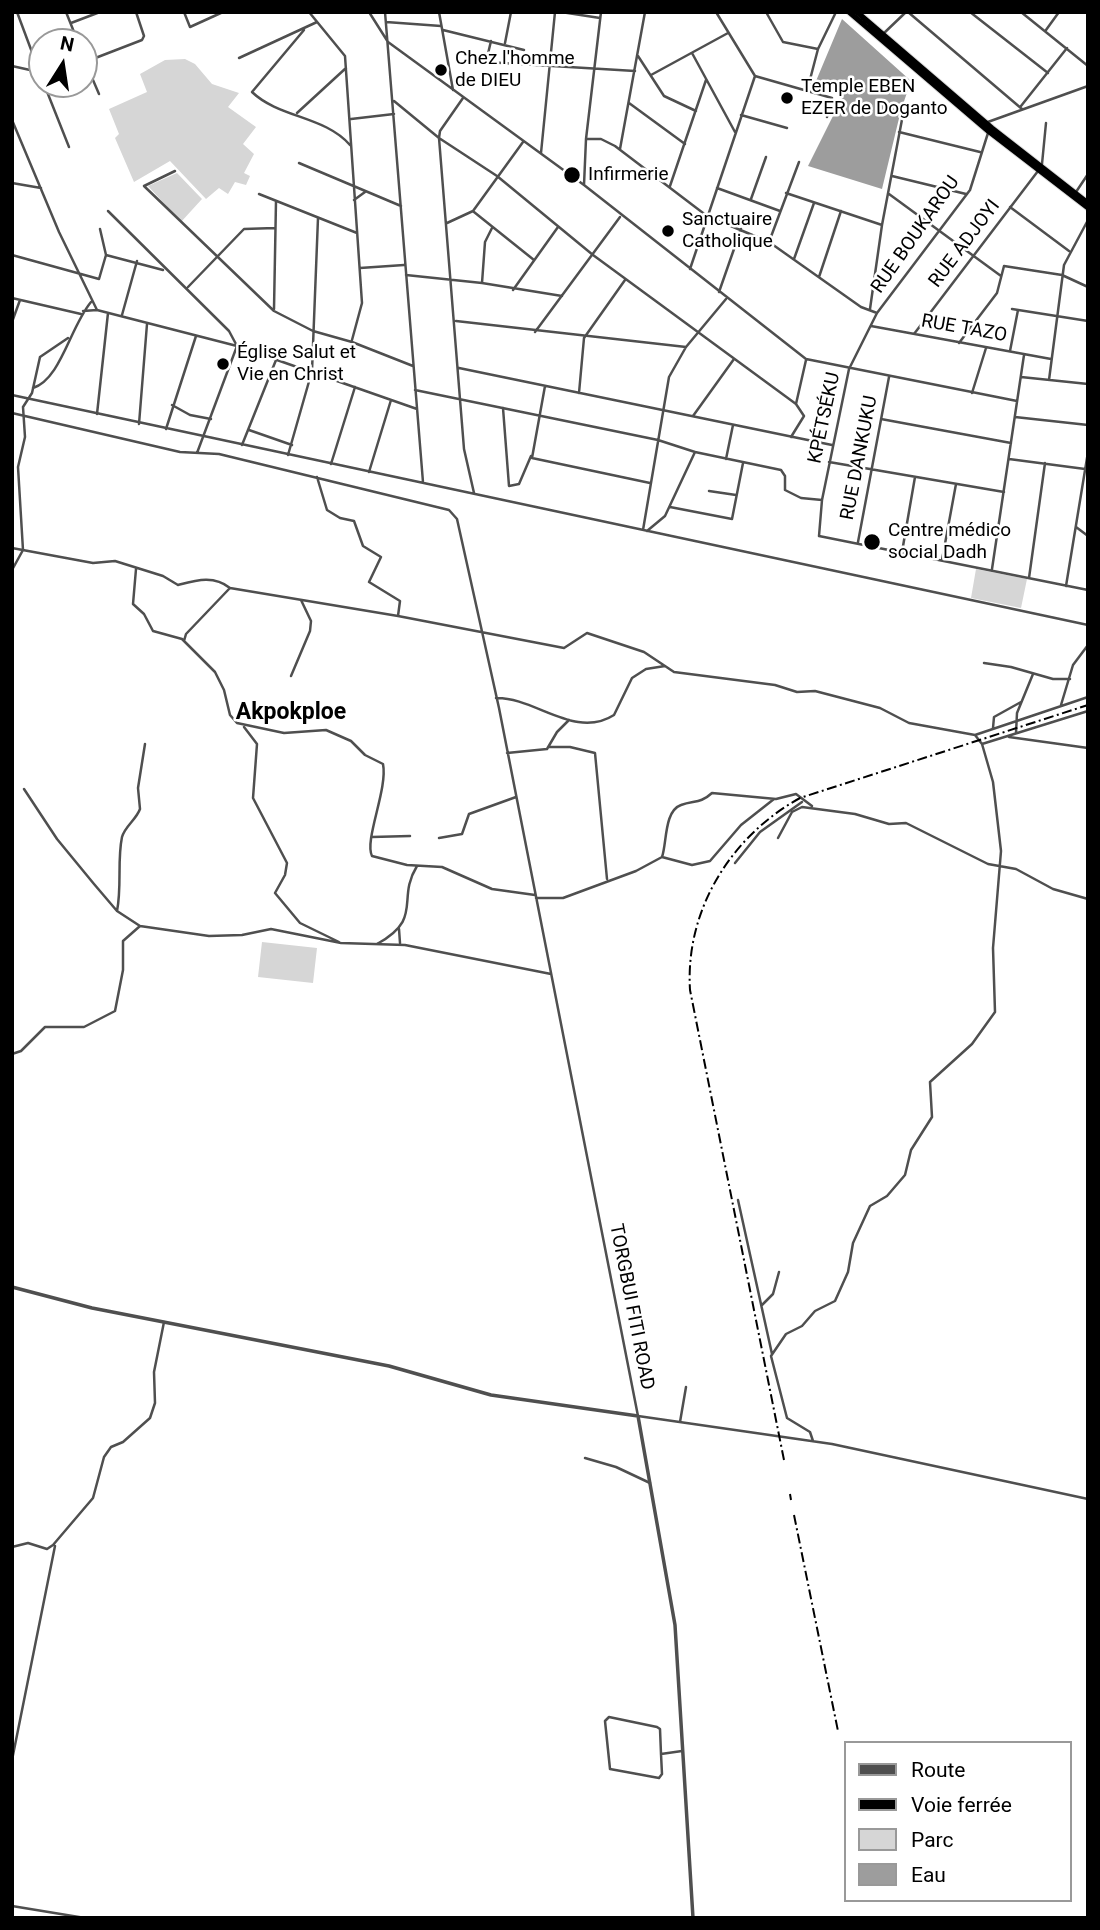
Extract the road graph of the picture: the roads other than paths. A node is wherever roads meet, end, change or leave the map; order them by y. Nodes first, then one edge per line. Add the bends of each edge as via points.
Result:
1 (17, 12) edge
2 (66, 12) edge
3 (100, 12) edge
4 (136, 12) edge
5 (184, 12) edge
6 (223, 12) edge
7 (309, 12) edge
8 (369, 12) edge
9 (385, 12) edge
10 (439, 12) edge
11 (511, 12) edge
12 (555, 12) edge
13 (561, 12) edge
14 (601, 12) edge
15 (645, 12) edge
16 (658, 12) edge
17 (674, 12) edge
18 (716, 12) edge
19 (766, 12) edge
20 (836, 12) edge
21 (849, 12) edge
22 (857, 12) edge
23 (907, 12) edge
24 (970, 12) edge
25 (1021, 12) edge
26 (1059, 12) edge
27 (601, 18) junction
28 (317, 22) junction
29 (386, 22) junction
30 (71, 23) junction
31 (73, 28) edge
32 (442, 28) junction
33 (304, 30) junction
34 (1046, 30) junction
35 (728, 33) junction
36 (883, 34) junction
37 (491, 41) junction
38 (28, 42) edge
39 (388, 42) junction
40 (505, 44) junction
41 (892, 46) junction
42 (1068, 48) junction
43 (818, 49) junction
44 (524, 50) dead end
45 (692, 53) junction
46 (98, 55) edge
47 (638, 56) junction
48 (239, 58) dead end
49 (549, 66) junction
50 (1088, 66) edge
51 (346, 68) junction
52 (595, 70) junction
53 (635, 71) junction
54 (1048, 73) junction
55 (651, 75) junction
56 (755, 76) junction
57 (706, 80) junction
58 (1088, 86) edge
59 (453, 90) junction
60 (807, 91) junction
61 (50, 98) edge
62 (463, 98) junction
63 (394, 101) junction
64 (629, 103) junction
65 (1021, 108) junction
66 (904, 109) dead end
67 (696, 111) junction
68 (296, 114) junction
69 (394, 114) junction
70 (741, 115) junction
71 (827, 117) dead end
72 (351, 119) junction
73 (12, 120) edge
74 (1046, 123) dead end
75 (984, 124) junction
76 (787, 128) dead end
77 (990, 130) junction
78 (735, 132) junction
79 (899, 132) junction
80 (439, 138) junction
81 (586, 139) junction
82 (12, 140) edge
83 (20, 141) junction
84 (523, 142) junction
85 (685, 144) junction
86 (351, 145) junction
87 (69, 147) dead end
88 (620, 149) junction
89 (980, 152) junction
90 (541, 153) junction
91 (766, 157) dead end
92 (799, 162) dead end
93 (299, 163) dead end
94 (1039, 169) junction
95 (175, 171) dead end
96 (1088, 174) edge
97 (497, 176) junction
98 (892, 176) junction
99 (12, 183) edge
100 (584, 186) junction
101 (353, 187) junction
102 (670, 187) junction
103 (41, 188) junction
104 (716, 188) junction
105 (366, 192) junction
106 (786, 193) junction
107 (259, 194) dead end
108 (889, 194) junction
109 (966, 194) junction
110 (1074, 195) junction
111 (354, 200) junction
112 (751, 200) junction
113 (276, 201) junction
114 (814, 203) junction
115 (401, 206) junction
116 (1088, 206) edge
117 (1010, 207) junction
118 (108, 211) dead end
119 (473, 211) junction
120 (780, 211) junction
121 (841, 211) junction
122 (620, 216) junction
123 (707, 216) junction
124 (318, 218) junction
125 (1088, 220) edge
126 (447, 223) junction
127 (882, 225) junction
128 (558, 227) junction
129 (275, 228) junction
130 (492, 228) junction
131 (100, 229) dead end
132 (741, 229) junction
133 (940, 229) junction
134 (357, 233) junction
135 (769, 242) junction
136 (1070, 252) junction
137 (12, 255) edge
138 (106, 255) junction
139 (593, 255) junction
140 (974, 256) junction
141 (217, 258) junction
142 (534, 260) junction
143 (794, 260) junction
144 (137, 261) junction
145 (404, 265) junction
146 (360, 268) junction
147 (690, 269) junction
148 (166, 271) junction
149 (79, 275) junction
150 (406, 275) junction
151 (1062, 275) junction
152 (1001, 276) junction
153 (819, 277) junction
154 (452, 279) junction
155 (625, 279) junction
156 (482, 283) junction
157 (187, 287) junction
158 (1088, 287) edge
159 (513, 290) junction
160 (719, 293) junction
161 (562, 296) junction
162 (12, 298) edge
163 (727, 298) junction
164 (20, 300) junction
165 (92, 301) junction
166 (870, 309) junction
167 (1012, 309) dead end
168 (97, 310) junction
169 (1018, 310) junction
170 (274, 311) junction
171 (82, 313) junction
172 (108, 313) junction
173 (877, 313) junction
174 (121, 316) junction
175 (1057, 317) junction
176 (455, 321) junction
177 (1088, 321) edge
178 (12, 322) edge
179 (147, 324) junction
180 (871, 326) junction
181 (313, 331) junction
182 (535, 332) junction
183 (699, 333) junction
184 (914, 334) junction
185 (196, 335) junction
186 (68, 338) junction
187 (584, 338) junction
188 (352, 342) junction
189 (959, 343) junction
190 (237, 346) junction
191 (686, 347) junction
192 (986, 348) junction
193 (1010, 352) junction
194 (1024, 355) junction
195 (276, 359) junction
196 (734, 359) junction
197 (806, 359) junction
198 (1051, 359) junction
199 (413, 366) junction
200 (459, 368) junction
201 (849, 369) junction
202 (312, 371) junction
203 (889, 377) junction
204 (1021, 377) junction
205 (1049, 380) junction
206 (1088, 384) edge
207 (545, 386) junction
208 (355, 387) junction
209 (33, 388) junction
210 (415, 390) junction
211 (579, 393) junction
212 (972, 393) junction
213 (12, 395) edge
214 (29, 398) junction
215 (461, 398) junction
216 (391, 400) junction
217 (1017, 401) junction
218 (172, 404) junction
219 (796, 404) junction
220 (503, 408) junction
221 (416, 409) junction
222 (662, 410) junction
223 (12, 413) edge
224 (23, 414) junction
225 (97, 414) junction
226 (539, 415) junction
227 (692, 416) junction
228 (1015, 417) junction
229 (211, 419) junction
230 (881, 419) junction
231 (139, 424) junction
232 (733, 425) junction
233 (1088, 425) edge
234 (166, 429) junction
235 (249, 430) junction
236 (791, 436) junction
237 (204, 438) junction
238 (658, 440) junction
239 (1011, 443) junction
240 (242, 445) junction
241 (292, 445) junction
242 (832, 445) junction
243 (695, 452) junction
244 (1088, 452) edge
245 (197, 453) junction
246 (288, 455) junction
247 (531, 456) junction
248 (726, 459) junction
249 (1009, 459) junction
250 (829, 462) junction
251 (743, 463) junction
252 (1045, 463) junction
253 (331, 464) junction
254 (871, 469) junction
255 (1085, 469) junction
256 (369, 472) junction
257 (317, 477) junction
258 (915, 477) junction
259 (1083, 479) junction
260 (423, 482) junction
261 (650, 482) junction
262 (1088, 482) edge
263 (956, 484) junction
264 (709, 491) dead end
265 (1004, 492) junction
266 (474, 493) junction
267 (736, 495) junction
268 (822, 500) junction
269 (670, 507) junction
270 (1076, 527) junction
271 (645, 530) junction
272 (1088, 536) edge
273 (858, 544) junction
274 (12, 548) edge
275 (23, 550) junction
276 (902, 552) junction
277 (942, 560) junction
278 (136, 568) junction
279 (12, 570) edge
280 (992, 570) junction
281 (1028, 578) junction
282 (1066, 586) junction
283 (230, 588) junction
284 (1088, 590) edge
285 (301, 600) junction
286 (398, 616) junction
287 (1088, 625) edge
288 (482, 634) junction
289 (184, 641) junction
290 (1088, 645) edge
291 (984, 663) dead end
292 (665, 666) junction
293 (1033, 674) junction
294 (291, 676) dead end
295 (1070, 679) junction
296 (1088, 697) edge
297 (496, 698) junction
298 (1021, 702) junction
299 (1061, 705) junction
300 (1088, 711) edge
301 (570, 720) junction
302 (1016, 721) junction
303 (242, 724) junction
304 (993, 729) junction
305 (1016, 733) junction
306 (975, 735) junction
307 (1006, 736) junction
308 (145, 744) dead end
309 (982, 744) junction
310 (549, 747) junction
311 (1088, 748) edge
312 (508, 753) junction
313 (24, 789) dead end
314 (516, 797) junction
315 (776, 799) junction
316 (803, 802) junction
317 (815, 808) junction
318 (410, 836) dead end
319 (372, 837) junction
320 (439, 838) dead end
321 (778, 838) dead end
322 (662, 857) junction
323 (735, 863) dead end
324 (999, 864) junction
325 (407, 865) junction
326 (417, 866) junction
327 (413, 873) junction
328 (607, 879) junction
329 (536, 896) junction
330 (1088, 899) edge
331 (117, 911) junction
332 (140, 926) junction
333 (399, 929) junction
334 (341, 943) junction
335 (376, 944) junction
336 (401, 945) junction
337 (551, 974) junction
338 (12, 1054) edge
339 (738, 1200) dead end
340 (779, 1272) dead end
341 (12, 1287) edge
342 (761, 1307) junction
343 (164, 1322) junction
344 (772, 1354) junction
345 (686, 1387) dead end
346 (638, 1416) junction
347 (680, 1422) junction
348 (813, 1441) junction
349 (585, 1458) dead end
350 (650, 1483) junction
351 (1088, 1500) edge
352 (55, 1542) junction
353 (12, 1547) edge
354 (683, 1751) junction
355 (661, 1754) junction
356 (12, 1760) edge
357 (12, 1906) edge
358 (85, 1918) edge
359 (693, 1918) edge

1 - 38 street
2 - 30 street
3 - 30 street
4 - 46 street via 142,40
5 - 6 street via 190,27
7 - 28 street
8 - 39 street
9 - 29 street
10 - 32 street
11 - 40 street
12 - 49 street
13 - 27 street
14 - 27 street
15 - 47 street
16 - 17 street
18 - 35 street
19 - 43 street via 783,42
20 - 43 street
21 - 41 highway
22 - 36 highway
23 - 36 street
23 - 65 street
24 - 54 street
25 - 34 street
26 - 34 street
27 - 52 street
28 - 33 street
28 - 51 street via 345,56
29 - 32 street
29 - 39 street
30 - 31 street
32 - 37 street
32 - 59 street
33 - 48 street
33 - 68 street via 252,92
34 - 42 street
35 - 45 street
35 - 56 street
36 - 41 highway
37 - 40 street
37 - 49 street via 486,62
39 - 59 street
39 - 63 street
40 - 44 street
41 - 75 highway
42 - 50 street
42 - 54 street
43 - 60 street
45 - 55 street
45 - 57 street
47 - 53 street
47 - 55 street
49 - 52 street
49 - 90 street
51 - 68 street
51 - 72 street
52 - 53 street
52 - 81 street
53 - 64 street
54 - 65 street
55 - 67 street via 664,96
56 - 60 street
56 - 70 street
57 - 67 street
57 - 78 street
58 - 65 street
59 - 62 street
60 - 71 street via 832,98
61 - 87 street
62 - 80 street
62 - 84 street
63 - 69 street
63 - 80 street
64 - 85 street
64 - 88 street
65 - 75 street
66 - 79 street
67 - 85 street
68 - 86 street via 342,135
69 - 72 street
69 - 115 street
70 - 76 street
70 - 78 street
72 - 86 street
73 - 83 street
74 - 94 street via 1044,160
75 - 77 highway
77 - 89 street, RUE BOUKAROU
77 - 94 highway
78 - 104 street
79 - 89 street
79 - 98 street
80 - 97 street
80 - 126 street
81 - 88 street via 601,139
81 - 100 street
82 - 83 street
83 - 103 street
84 - 90 street
84 - 97 street
85 - 102 street
86 - 101 street
88 - 102 street
89 - 109 street, RUE BOUKAROU
90 - 100 street
91 - 112 street
92 - 106 street
93 - 101 street
94 - 110 highway
94 - 117 street, RUE ADJOYI
95 - 141 street via 144,186
96 - 110 street
97 - 119 street
97 - 128 street
98 - 108 street
98 - 109 street
99 - 103 street
100 - 122 street
101 - 105 street
101 - 111 street
102 - 123 street
103 - 149 street
104 - 112 street
104 - 123 street
105 - 111 street
105 - 115 street
106 - 114 street
106 - 120 street
107 - 113 street
108 - 127 street
108 - 133 street
109 - 133 street, RUE BOUKAROU
110 - 116 highway
111 - 134 street
112 - 120 street
113 - 124 street
113 - 129 street
114 - 121 street
114 - 143 street
115 - 145 street
117 - 136 street
117 - 140 street, RUE ADJOYI
118 - 148 street
119 - 126 street
119 - 130 street
120 - 135 street
121 - 127 street
121 - 153 street
122 - 139 street
122 - 147 street
123 - 132 street
123 - 147 street
124 - 134 street
124 - 181 street
125 - 136 street
126 - 154 street
127 - 166 street
128 - 139 street
128 - 142 street
129 - 141 street via 244,229
129 - 170 street
130 - 142 street
130 - 156 street via 485,242
131 - 138 street
132 - 135 street
132 - 160 street
133 - 140 street
133 - 173 street, RUE BOUKAROU
134 - 146 street
135 - 143 street
136 - 151 street
137 - 149 street
138 - 144 street
138 - 149 street via 99,279
139 - 155 street
139 - 161 street
140 - 152 street
140 - 184 street, RUE ADJOYI
141 - 157 street
141 - 170 street
142 - 159 street
143 - 153 street
144 - 148 street
144 - 174 street
145 - 146 street
145 - 150 street
146 - 188 street via 362,310
147 - 160 street
148 - 157 street
149 - 165 street
150 - 154 street
150 - 199 street
151 - 152 street via 1004,266
151 - 158 street
151 - 175 street
152 - 189 street via 997,293
153 - 166 street
154 - 156 street
154 - 176 street
155 - 183 street
155 - 187 street
156 - 159 street
157 - 190 street via 229,331
159 - 161 street
160 - 163 street
161 - 182 street
162 - 164 street
163 - 183 street
163 - 197 street
164 - 171 street
164 - 178 street
165 - 168 street
165 - 171 street
166 - 173 street
167 - 169 street
168 - 171 street
168 - 172 street
169 - 175 street
169 - 193 street
170 - 181 street
171 - 186 street
172 - 174 street
172 - 225 street
173 - 180 street, KPÉTSÉKU
174 - 179 street
175 - 177 street
175 - 198 street
176 - 182 street
176 - 200 street
179 - 185 street
179 - 231 street
180 - 184 street, RUE TAZO
180 - 201 street, KPÉTSÉKU
181 - 188 street
181 - 202 street
182 - 187 street
183 - 191 street
183 - 196 street
184 - 189 street, RUE TAZO
185 - 190 street
185 - 218 street
186 - 209 street via 58,366 44,385
186 - 209 street via 40,357
187 - 191 street
187 - 211 street
188 - 199 street
189 - 192 street, RUE TAZO
190 - 195 street
190 - 229 street
191 - 222 street via 669,377
192 - 193 street, RUE TAZO
192 - 212 street
193 - 194 street, RUE TAZO
194 - 198 street, RUE TAZO
194 - 204 street
195 - 202 street
195 - 235 street
196 - 219 street
196 - 227 street
197 - 201 street
197 - 219 street
198 - 205 street
199 - 210 street
200 - 207 street
200 - 215 street
201 - 203 street
201 - 242 street, KPÉTSÉKU
202 - 208 street
202 - 241 street
203 - 212 street
203 - 230 street, RUE DANKUKU
204 - 205 street
204 - 217 street
205 - 206 street
207 - 211 street
207 - 226 street
208 - 216 street
208 - 253 street
209 - 214 street
210 - 215 street
210 - 221 street
211 - 222 street
212 - 217 street
213 - 214 street
214 - 224 street
214 - 225 street
215 - 220 street
215 - 266 street via 464,449
216 - 221 street
216 - 256 street
217 - 228 street
218 - 229 street via 190,415
218 - 234 street
219 - 236 street via 804,416
220 - 226 street
220 - 247 street via 509,485 519,484
221 - 260 street
222 - 227 street
222 - 238 street
223 - 224 street, TORGBUI FITI ROAD
224 - 245 street, TORGBUI FITI ROAD via 135,443
224 - 275 street via 25,437 18,467
225 - 231 street
226 - 238 street
226 - 247 street
227 - 232 street
228 - 233 street
228 - 239 street
229 - 237 street
230 - 239 street
230 - 254 street, RUE DANKUKU
231 - 234 street
232 - 236 street
232 - 248 street
234 - 237 street
235 - 240 street
235 - 241 street
236 - 242 street
237 - 240 street
237 - 245 street
238 - 243 street
238 - 261 street
239 - 249 street
240 - 246 street
241 - 246 street
242 - 250 street, KPÉTSÉKU
243 - 248 street
243 - 269 street
244 - 255 street
245 - 257 street, TORGBUI FITI ROAD
246 - 253 street
247 - 261 street
248 - 251 street
249 - 252 street
249 - 265 street
250 - 254 street
250 - 268 street, KPÉTSÉKU
251 - 267 street
251 - 268 street via 781,470 785,490 801,498
252 - 255 street
252 - 281 street
253 - 256 street
254 - 258 street
254 - 273 street, RUE DANKUKU
255 - 259 street
256 - 260 street
257 - 286 street via 327,510 354,521 363,546 381,556 369,582 400,601
257 - 288 street, TORGBUI FITI ROAD via 449,510 461,532
258 - 263 street
258 - 276 street
259 - 262 street
259 - 270 street
260 - 266 street
261 - 271 street
263 - 265 street
263 - 277 street
264 - 267 street
265 - 280 street
266 - 271 street
267 - 269 street via 731,520
268 - 273 street, KPÉTSÉKU via 819,536
269 - 271 street via 663,519
270 - 272 street
270 - 282 street
271 - 287 street
273 - 276 street
274 - 275 street
275 - 278 street via 93,563 115,561
275 - 279 street
276 - 277 street
277 - 280 street
278 - 283 street via 178,584 202,578
278 - 289 street via 134,604 153,631
280 - 281 street
281 - 282 street
282 - 284 street
283 - 285 street
283 - 289 street
285 - 286 street
285 - 294 street via 311,621 310,631
286 - 288 street
288 - 292 street via 564,648 587,634 644,652
288 - 297 street, TORGBUI FITI ROAD
289 - 303 street via 215,672 230,715
290 - 295 street via 1080,652
291 - 293 street
292 - 301 street via 646,669 632,678 620,708 607,720
292 - 306 street via 674,672 815,691 880,708 909,723
293 - 295 street
293 - 298 street
295 - 299 street
296 - 299 street
297 - 301 street via 517,698
297 - 312 street, TORGBUI FITI ROAD
298 - 302 street
298 - 304 street via 994,717
299 - 302 street
300 - 305 street
301 - 310 street
302 - 304 street
302 - 305 street
303 - 319 street via 284,733 326,730 380,760 384,775
303 - 334 street via 257,744 253,798 287,863 275,893 300,923
304 - 306 street
305 - 307 street
306 - 309 street
307 - 309 street
307 - 311 street
308 - 331 street via 138,789 140,809 124,831 121,845
309 - 324 street via 993,782
310 - 312 street
310 - 328 street via 594,753
312 - 314 street, TORGBUI FITI ROAD
313 - 331 street via 57,839
314 - 320 street via 470,814 462,834
314 - 329 street, TORGBUI FITI ROAD
315 - 316 street via 796,794
315 - 322 street via 741,825 710,861 692,865
315 - 322 street via 712,793 696,804 681,805 672,813
316 - 317 street
316 - 323 street via 760,832
317 - 321 street via 796,808
317 - 324 street via 889,824 906,823 988,864
318 - 319 street
319 - 325 street via 372,856
322 - 328 street
324 - 330 street
324 - 344 street via 993,948 995,1012 972,1044 930,1083 932,1117 911,1150 905,1175 887,1196 870,1206 835,1301 786,1334
325 - 326 street
325 - 327 street
326 - 327 street
326 - 329 street via 442,867 492,889
327 - 333 street via 406,920
328 - 329 street via 563,898
329 - 337 street, TORGBUI FITI ROAD
331 - 332 street
332 - 334 street via 209,936 271,929
332 - 338 street via 123,941 115,1011 84,1027 45,1027
333 - 335 street
333 - 336 street
334 - 335 street
335 - 336 street
336 - 337 street
337 - 346 street, TORGBUI FITI ROAD
339 - 342 street
340 - 342 street via 773,1293
341 - 343 street
342 - 344 street
343 - 346 street via 388,1366 491,1395
343 - 352 street via 150,1418 111,1447 93,1499
344 - 348 street via 788,1418 810,1432
345 - 347 street
346 - 347 street
346 - 350 street, TORGBUI FITI ROAD
347 - 348 street
348 - 351 street
349 - 350 street
350 - 354 street, TORGBUI FITI ROAD via 675,1625
352 - 353 street via 47,1549 28,1543
352 - 356 street
354 - 355 street
354 - 359 street, TORGBUI FITI ROAD
355 - 355 street via 659,1778 610,1769 605,1721 609,1717 657,1727
357 - 358 street

